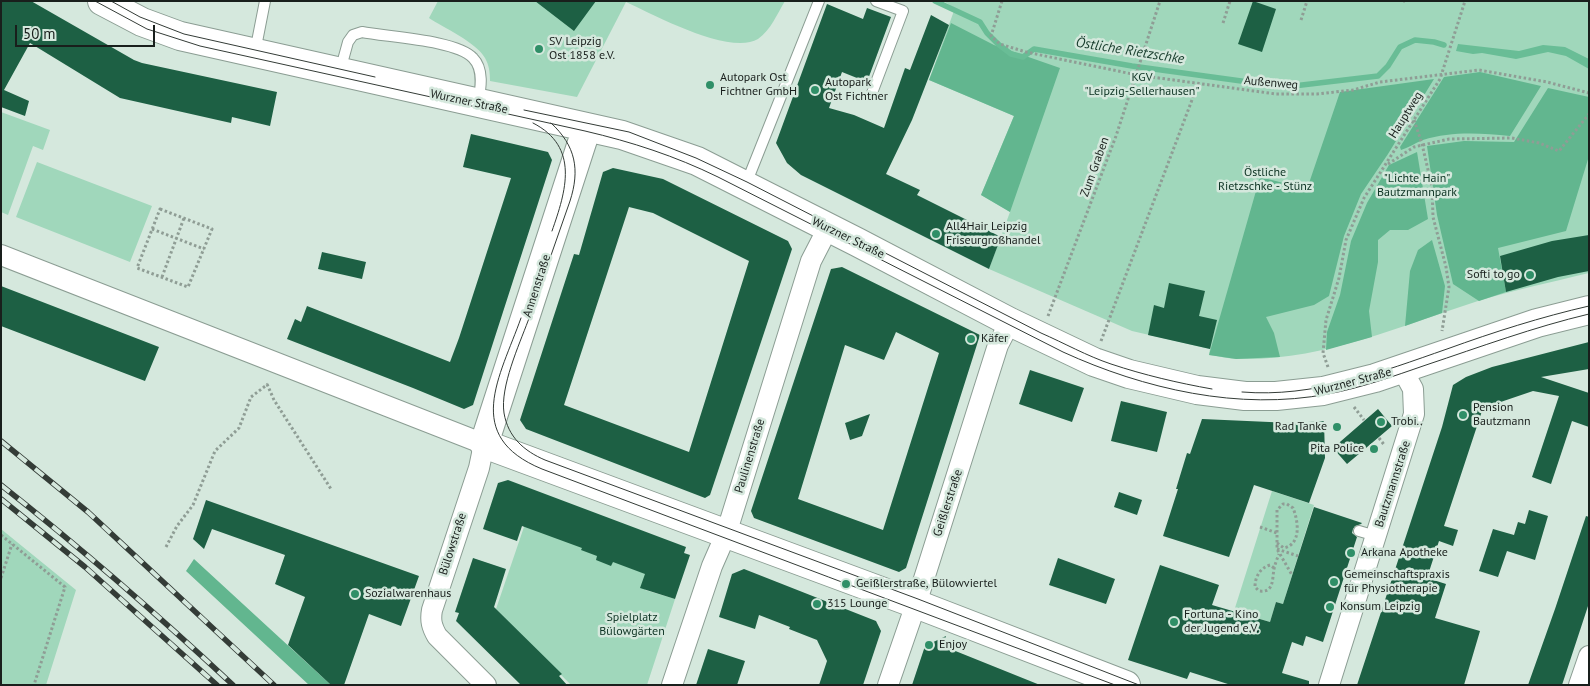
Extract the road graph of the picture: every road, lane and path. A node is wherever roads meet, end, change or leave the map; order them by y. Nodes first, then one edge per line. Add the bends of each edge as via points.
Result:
1 (102, 1) edge
2 (265, 1) edge
3 (819, 1) edge
4 (876, 1) edge
5 (1002, 1) edge
6 (1160, 1) edge
7 (1230, 1) edge
8 (1307, 1) edge
9 (1465, 1) edge
10 (1301, 20) dead end
11 (1223, 23) dead end
12 (255, 53) junction
13 (340, 72) junction
14 (1441, 74) junction
15 (1137, 75) junction
16 (1198, 84) junction
17 (872, 92) dead end
18 (1589, 93) edge
19 (478, 104) junction
20 (1589, 114) edge
21 (1414, 119) junction
22 (587, 127) junction
23 (1422, 144) junction
24 (1385, 166) junction
25 (745, 185) junction
26 (184, 218) junction
27 (828, 228) junction
28 (152, 230) junction
29 (177, 239) junction
30 (204, 249) junction
31 (1, 256) edge
32 (162, 277) junction
33 (1589, 310) edge
34 (1010, 322) junction
35 (1442, 332) dead end
36 (1040, 336) junction
37 (254, 354) junction
38 (1094, 362) junction
39 (1329, 368) dead end
40 (1402, 369) junction
41 (268, 384) junction
42 (484, 444) junction
43 (331, 488) dead end
44 (1260, 527) dead end
45 (1277, 533) junction
46 (726, 534) junction
47 (1, 535) edge
48 (1277, 543) junction
49 (12, 544) junction
50 (166, 547) dead end
51 (1278, 551) junction
52 (1298, 556) dead end
53 (1274, 568) junction
54 (1292, 575) dead end
55 (1, 578) edge
56 (916, 604) junction
57 (1589, 656) edge
58 (1111, 682) edge
59 (34, 685) edge
60 (486, 685) edge
61 (672, 685) edge
62 (888, 685) edge
63 (1329, 685) edge
64 (1579, 685) edge

1 - 12 main road, Wurzner Straße via 156,28
2 - 12 lane
3 - 25 lane
4 - 17 lane via 903,11
5 - 15 path, Außenweg via 991,36 1000,44
6 - 15 path, Zum Graben
7 - 11 path
8 - 10 path
9 - 14 path, Hauptweg
12 - 13 main road, Wurzner Straße
13 - 19 main road, Wurzner Straße
13 - 19 lane via 348,42 353,35 362,32 435,43 460,50 474,59 480,71
14 - 16 path, Außenweg via 1317,94 1276,94
14 - 18 path, Außenweg via 1479,70
14 - 21 path, Hauptweg
15 - 16 path, Außenweg
15 - 36 path, Zum Graben
16 - 38 path
19 - 22 main road, Wurzner Straße
20 - 23 path via 1559,152 1539,143 1512,138 1449,139
21 - 23 path
21 - 24 path, Hauptweg
22 - 25 main road, Wurzner Straße via 688,158
22 - 42 main road, Annenstraße
23 - 24 path
23 - 35 path via 1449,287
24 - 39 path, Hauptweg via 1364,198 1346,240 1326,320 1323,353
25 - 27 main road, Wurzner Straße
26 - 28 path via 160,209
26 - 29 path
26 - 30 path via 212,229
27 - 34 main road, Wurzner Straße
27 - 46 street, Paulinenstraße via 811,261
28 - 29 path
28 - 32 path via 137,268
29 - 30 path
29 - 32 path
30 - 32 path via 188,287
31 - 37 street
33 - 40 main road, Wurzner Straße via 1537,323
34 - 36 main road, Wurzner Straße
34 - 56 street, Geißlerstraße via 998,346
36 - 38 main road, Wurzner Straße
37 - 41 path
37 - 42 street
38 - 40 main road, Wurzner Straße via 1197,390 1245,396 1319,392
40 - 63 street, Bautzmannstraße via 1413,388 1414,414 1367,533
41 - 43 path via 274,400
41 - 50 path via 251,397 239,428 215,451 193,505
42 - 46 main road
42 - 60 street, Bülowstraße via 431,618 437,636
44 - 45 path
45 - 48 path
45 - 48 path via 1277,510 1287,504 1293,508 1298,530 1289,547 1284,548
46 - 56 main road
46 - 61 street, Paulinenstraße
47 - 49 path
48 - 51 path
49 - 55 path
49 - 59 path via 65,586
51 - 52 path
51 - 53 path
51 - 54 path
53 - 53 path via 1270,590 1259,592 1255,582 1260,572 1270,565
56 - 58 main road
56 - 62 street, Geißlerstraße
57 - 64 street

